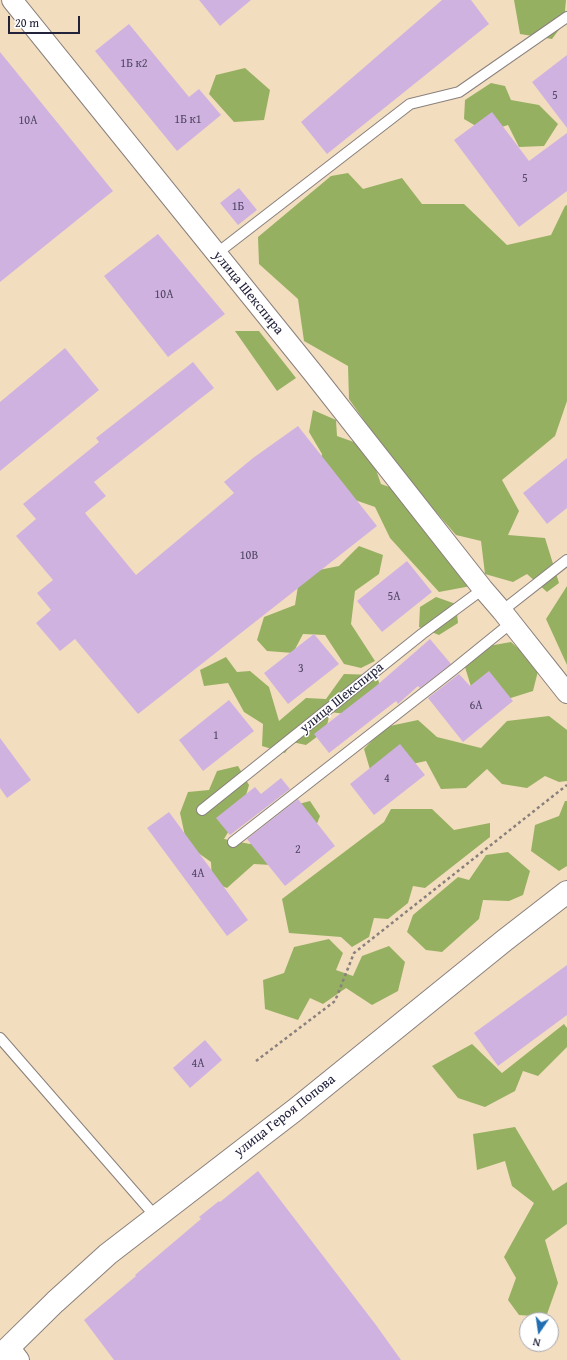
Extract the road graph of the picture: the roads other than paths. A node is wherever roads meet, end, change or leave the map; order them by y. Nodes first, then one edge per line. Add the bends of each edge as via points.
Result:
1 (12, 0) edge
2 (567, 17) edge
3 (216, 254) junction
4 (567, 560) edge
5 (483, 589) junction
6 (507, 617) junction
7 (567, 693) edge
8 (202, 810) dead end
9 (233, 842) dead end
10 (567, 892) edge
11 (0, 1038) edge
12 (156, 1217) junction
13 (9, 1354) edge

1 - 3 street, улица Шекспира
2 - 3 lane via 458,92 410,104
3 - 5 street, улица Шекспира
4 - 6 lane
5 - 6 street, улица Шекспира
5 - 8 lane, улица Шекспира via 422,634
6 - 7 street, улица Шекспира
6 - 9 lane via 453,670
10 - 12 street, улица Героя Попова via 295,1110
11 - 12 lane
12 - 13 street, улица Героя Попова via 108,1254 55,1302

